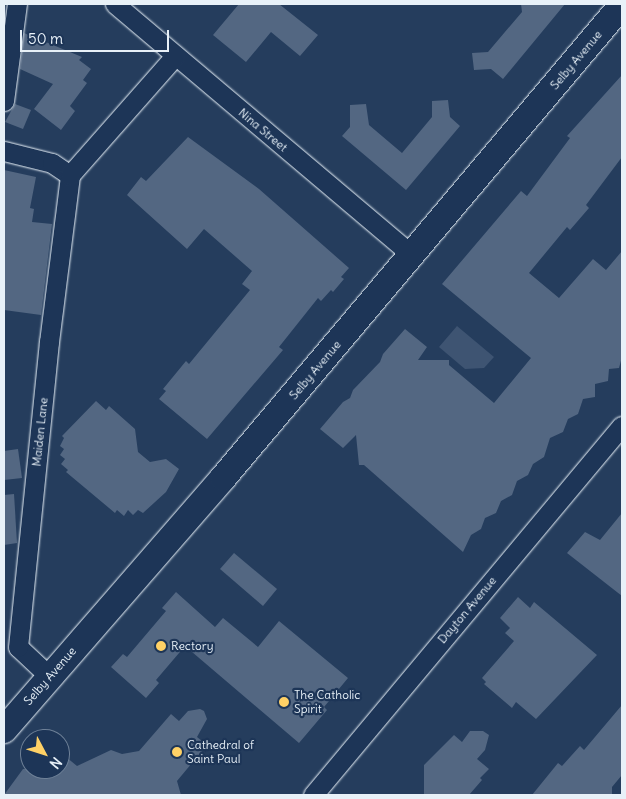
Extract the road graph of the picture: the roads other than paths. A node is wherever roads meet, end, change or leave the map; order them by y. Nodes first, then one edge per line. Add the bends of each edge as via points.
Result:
1 (18, 4) edge
2 (115, 4) edge
3 (622, 5) edge
4 (175, 56) junction
5 (4, 102) edge
6 (4, 151) edge
7 (70, 175) junction
8 (412, 255) junction
9 (622, 426) edge
10 (49, 676) junction
11 (4, 730) edge
12 (313, 795) edge

1 - 5 street
2 - 4 street, Nina Street
3 - 8 street, Selby Avenue
4 - 7 street
4 - 8 street, Nina Street
6 - 7 street via 52,163
7 - 10 street, Maiden Lane via 48,342 18,647
8 - 10 street, Selby Avenue
9 - 12 street, Dayton Avenue
10 - 11 street, Selby Avenue

